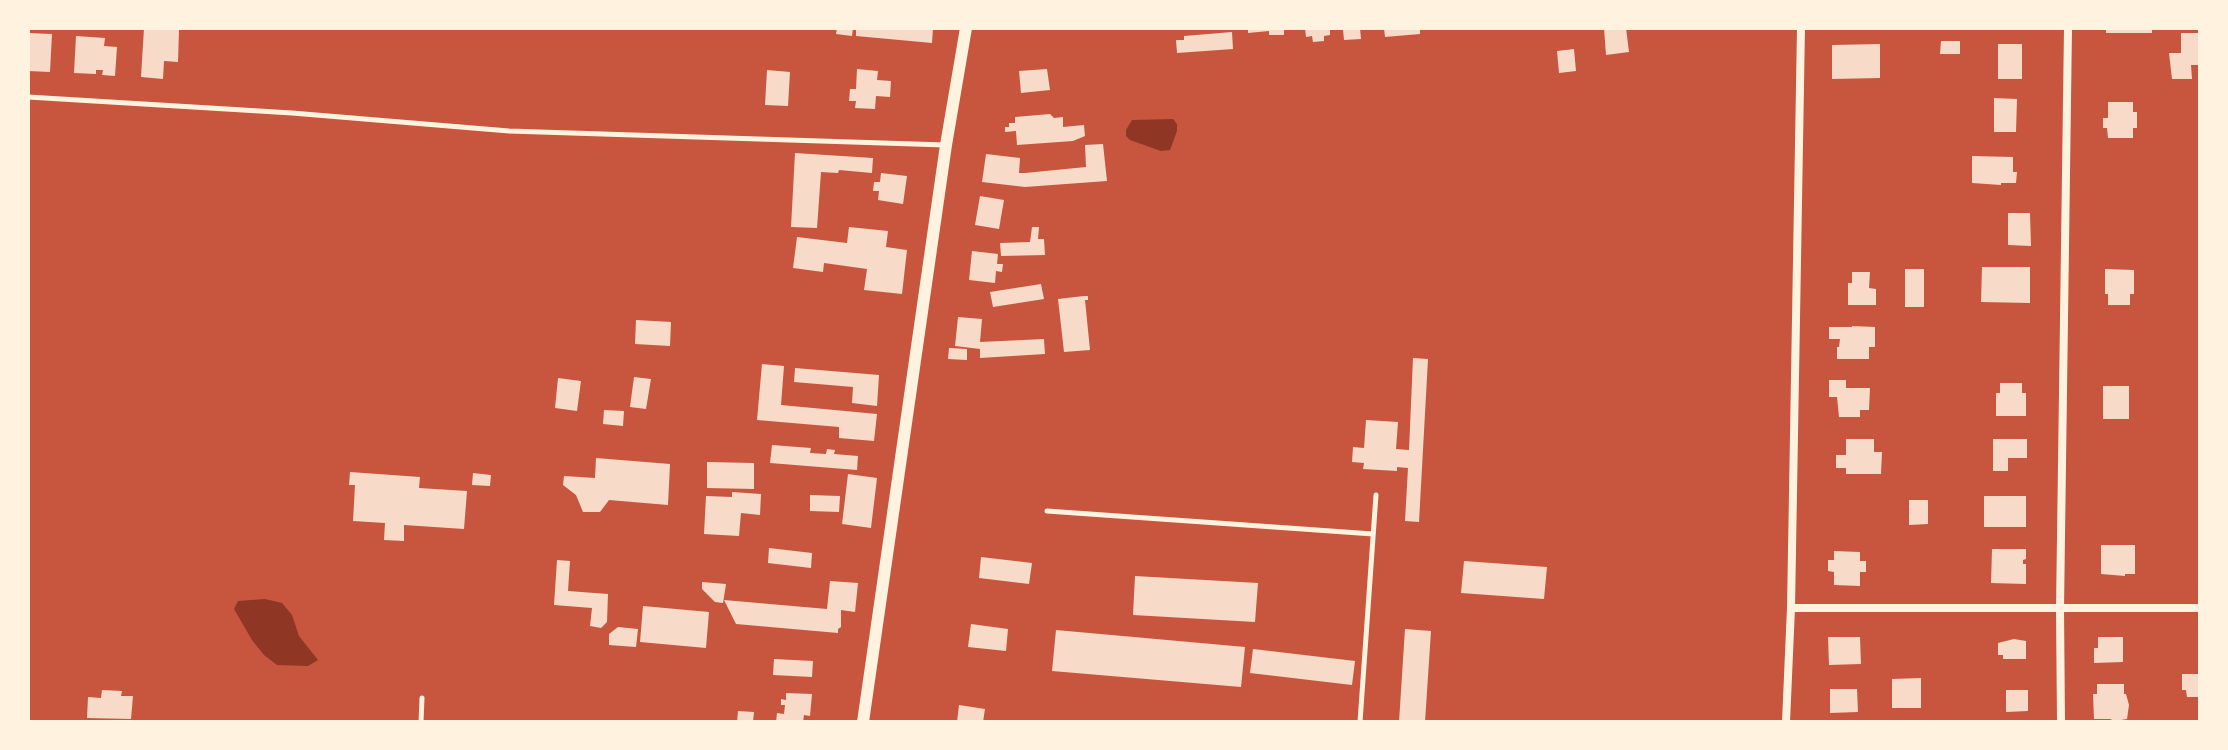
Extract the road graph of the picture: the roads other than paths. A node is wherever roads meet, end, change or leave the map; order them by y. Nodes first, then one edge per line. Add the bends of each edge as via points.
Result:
1 (966, 28) edge
2 (1801, 28) edge
3 (2068, 28) edge
4 (28, 97) edge
5 (946, 145) junction
6 (1376, 495) dead end
7 (1047, 511) dead end
8 (1373, 534) junction
9 (1791, 608) junction
10 (2200, 608) edge
11 (2060, 609) junction
12 (422, 698) dead end
13 (421, 722) edge
14 (863, 722) edge
15 (1360, 722) edge
16 (1786, 722) edge
17 (2061, 722) edge

1 - 5 street
2 - 9 street
3 - 11 street
4 - 5 lane via 509,131
5 - 14 street
6 - 8 lane
7 - 8 lane
8 - 15 lane
9 - 11 street
9 - 16 street
10 - 11 street
11 - 17 street
12 - 13 lane

